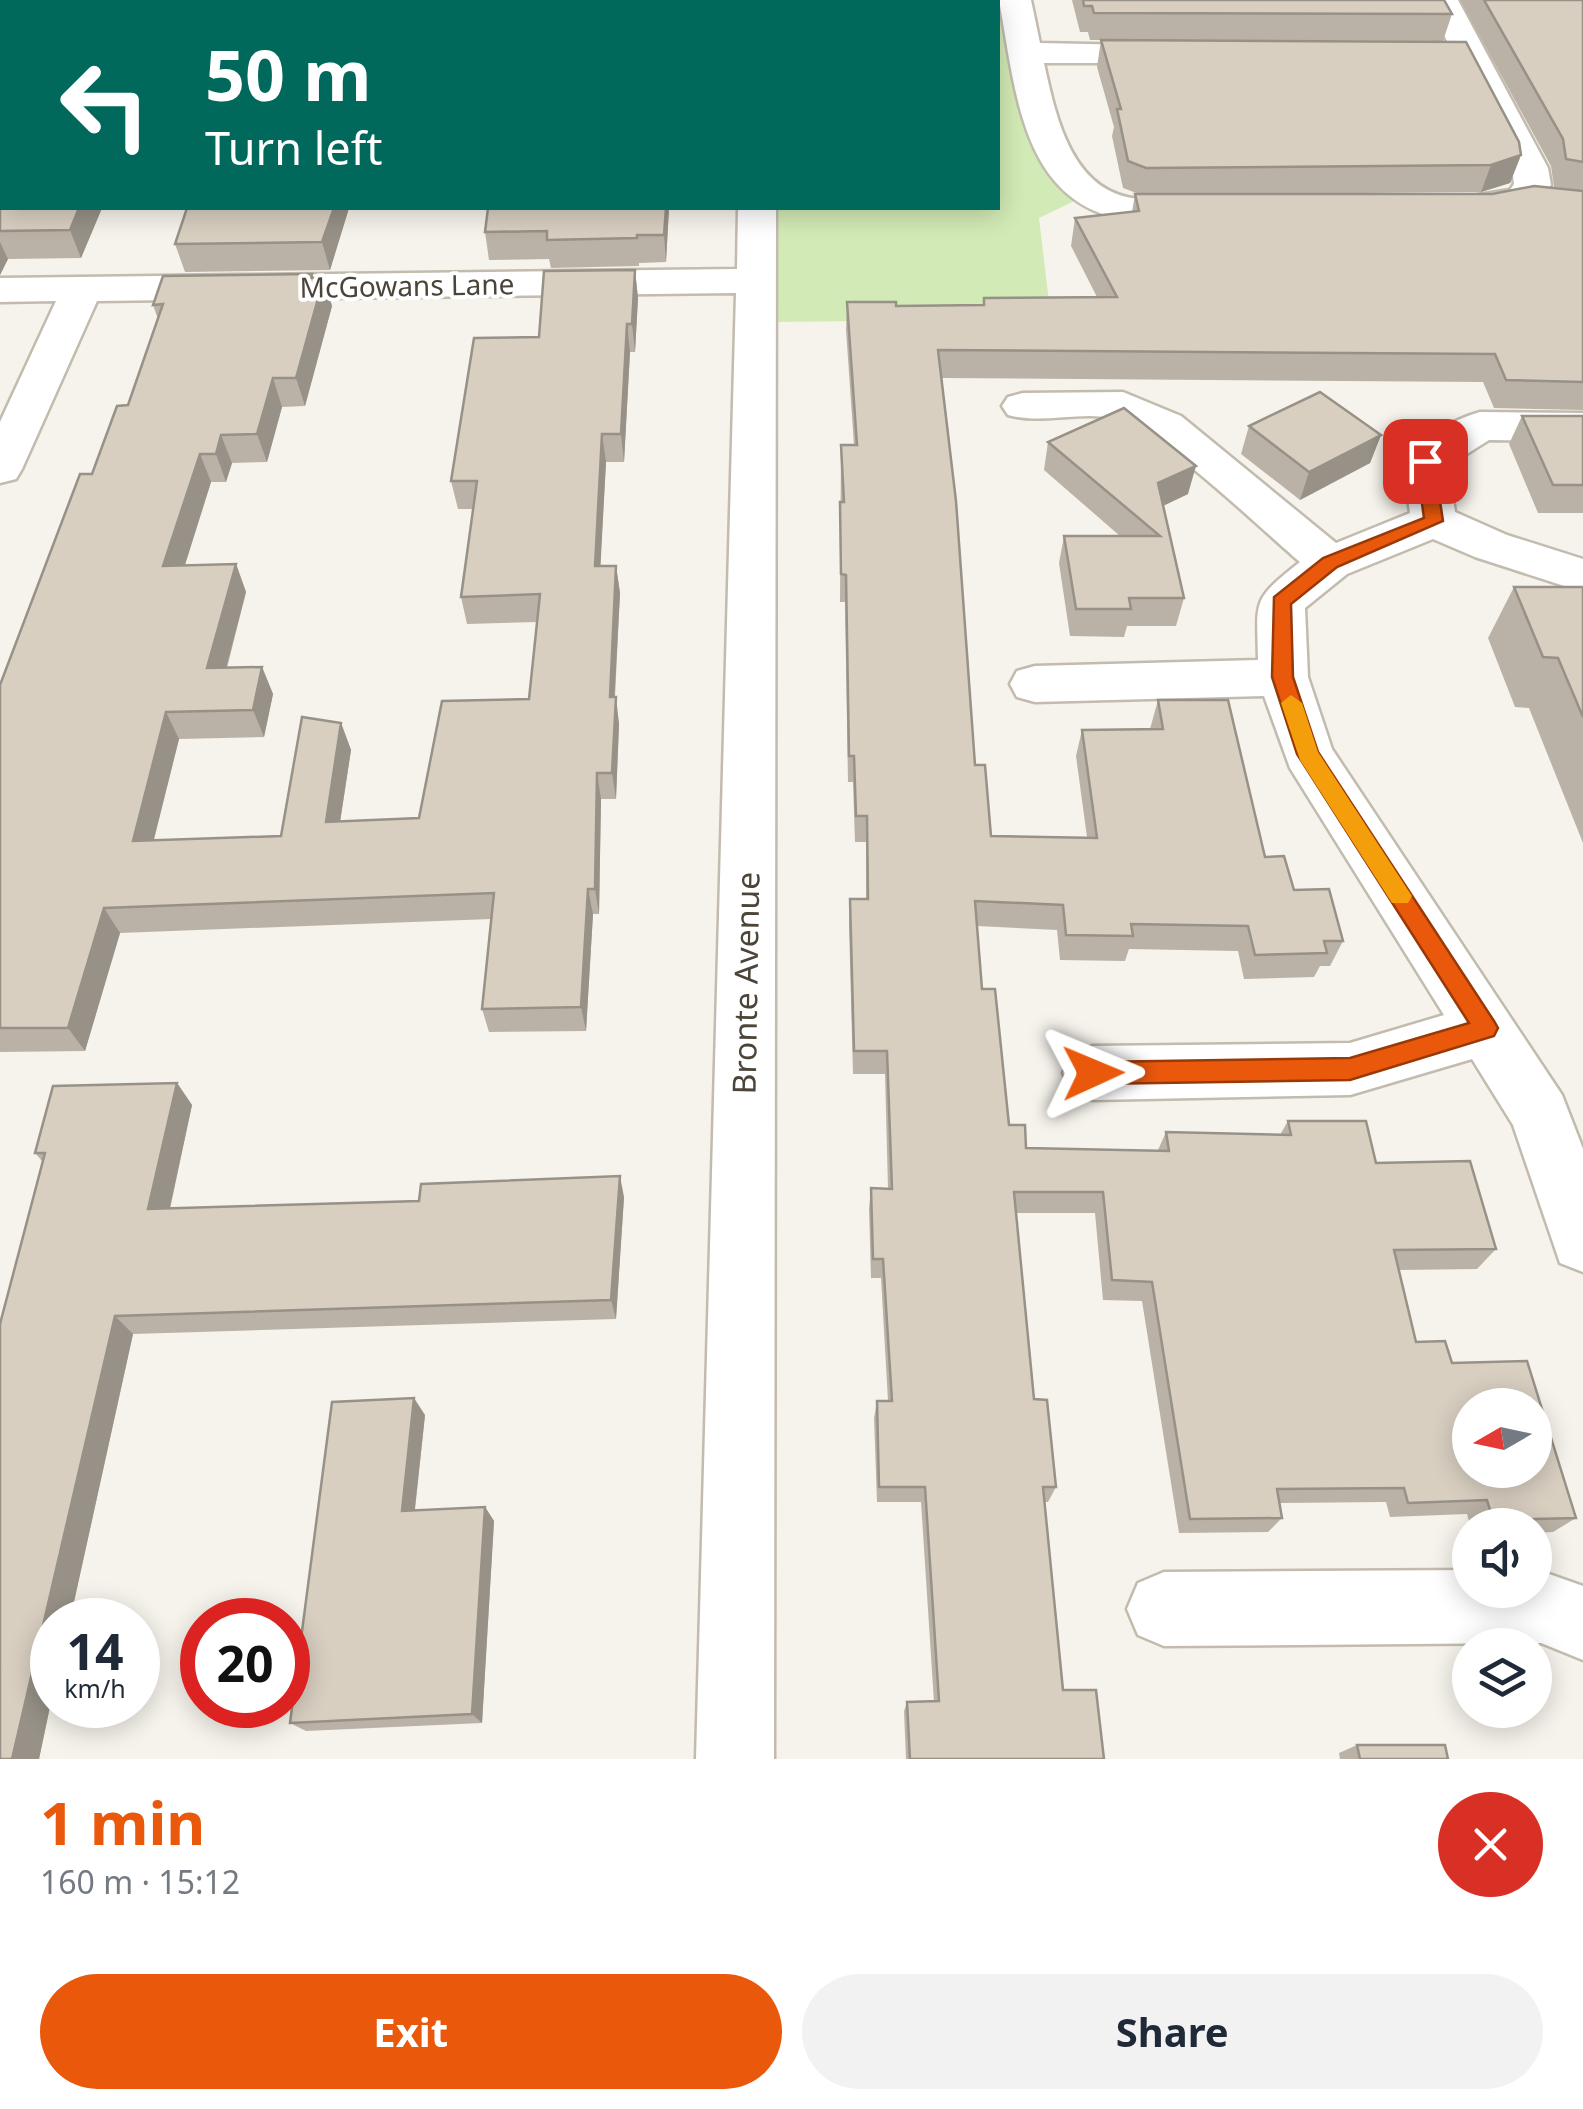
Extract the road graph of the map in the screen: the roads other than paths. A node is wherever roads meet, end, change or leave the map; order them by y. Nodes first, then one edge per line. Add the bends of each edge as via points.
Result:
1 (1016, 0) edge
2 (1442, 0) edge
3 (1028, 52) junction
4 (1199, 54) edge
5 (1426, 55) edge
6 (1470, 55) junction
7 (1004, 121) dead end
8 (1041, 121) junction
9 (1424, 207) edge
10 (1233, 209) edge
11 (757, 210) edge
12 (754, 280) junction
13 (82, 289) junction
14 (0, 290) edge
15 (1024, 406) dead end
16 (1583, 427) edge
17 (0, 469) edge
18 (1434, 521) junction
19 (1330, 563) junction
20 (1583, 576) edge
21 (1283, 677) junction
22 (1034, 684) dead end
23 (1486, 1028) junction
24 (1093, 1073) dead end
25 (1583, 1241) edge
26 (1164, 1610) dead end
27 (1583, 1623) edge
28 (735, 1759) edge

1 - 3 street
2 - 6 street
3 - 4 street
3 - 8 street
5 - 6 street
6 - 9 street via 1530,168 1540,201
7 - 8 street
8 - 10 street via 1060,165 1111,206
11 - 12 street, Bronte Avenue
12 - 13 street, McGowans Lane
12 - 28 street, Bronte Avenue
13 - 14 street, McGowans Lane
13 - 17 street
15 - 19 street via 1122,405 1166,426
16 - 18 street via 1480,426 1425,461
18 - 19 street
18 - 20 street
19 - 21 street via 1281,602
21 - 22 street
21 - 23 street via 1308,754
23 - 24 street via 1350,1069
23 - 25 street via 1540,1114
26 - 27 street via 1542,1606

